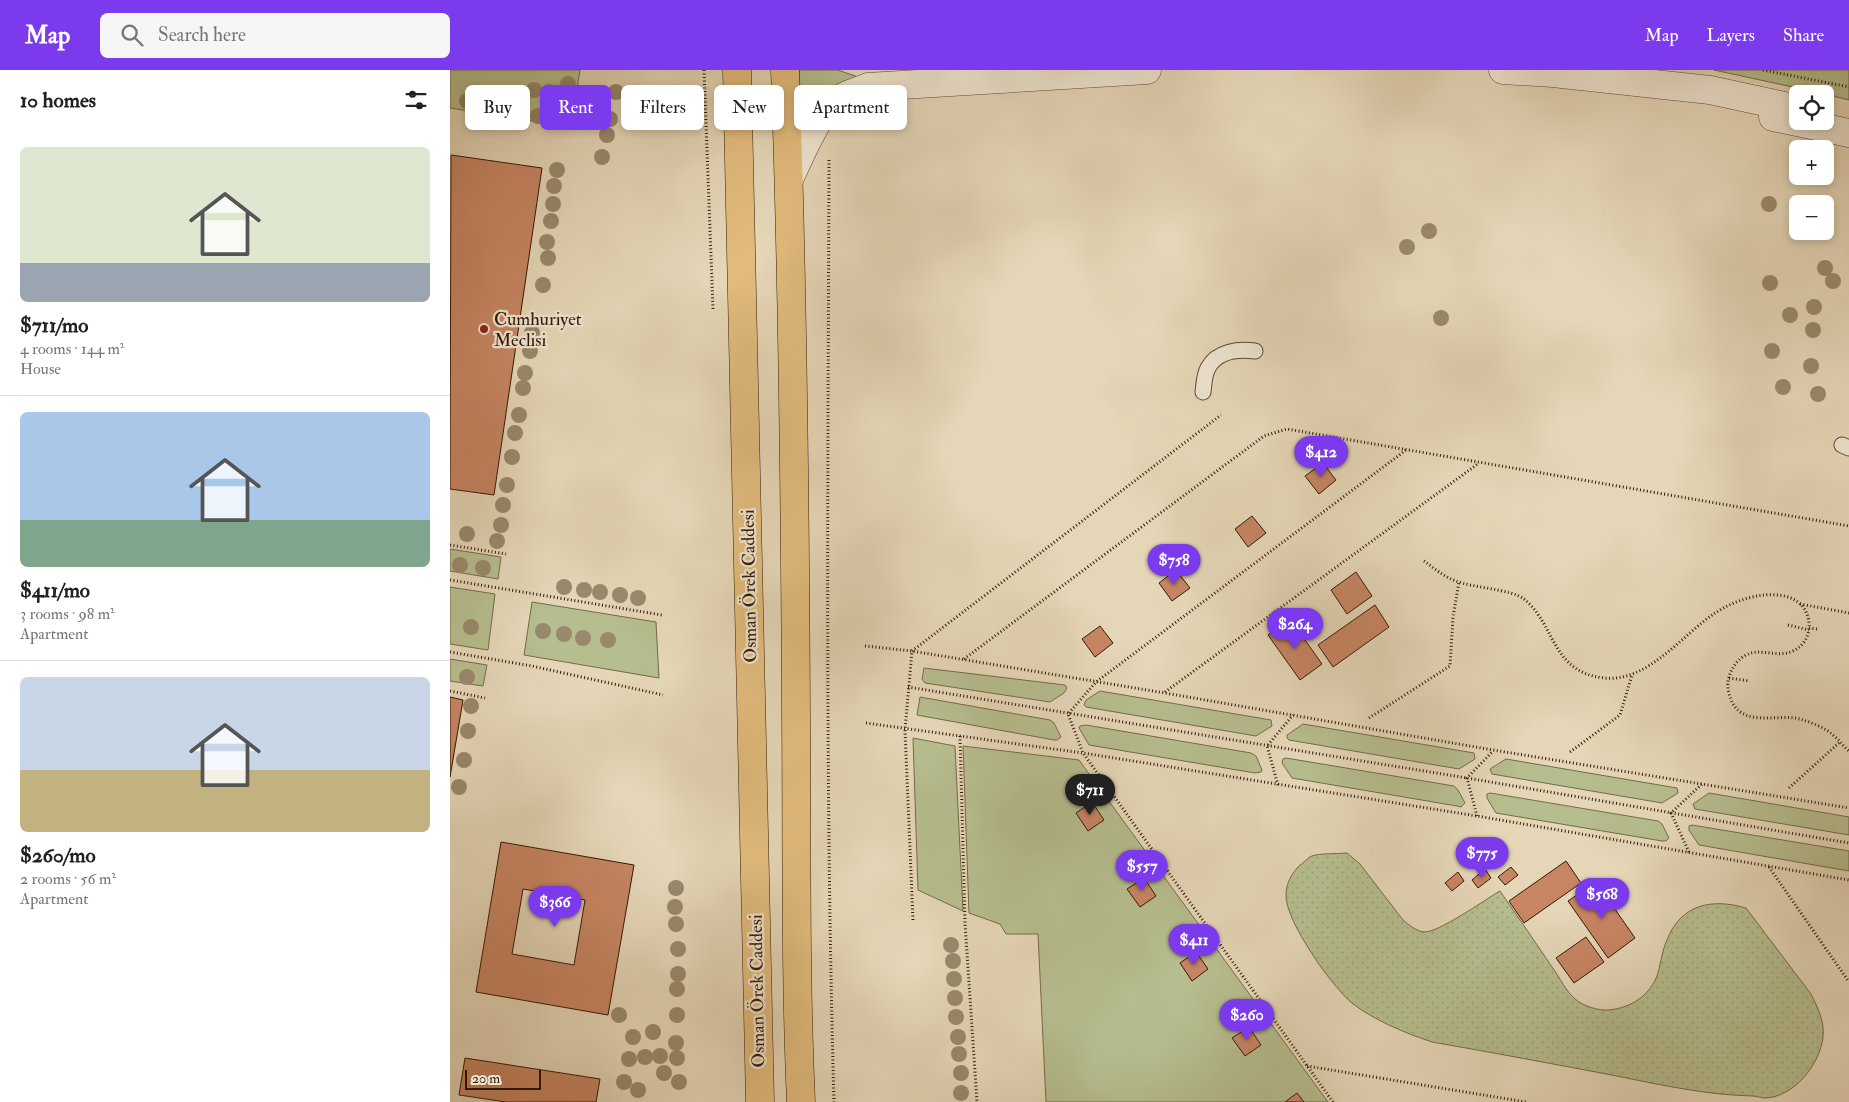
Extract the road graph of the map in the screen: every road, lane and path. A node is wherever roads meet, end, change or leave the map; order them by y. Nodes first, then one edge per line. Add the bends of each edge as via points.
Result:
1 (738, 70) edge
2 (785, 70) edge
3 (862, 70) edge
4 (1147, 70) edge
5 (1503, 70) edge
6 (1763, 70) edge
7 (1116, 71) junction
8 (1620, 81) junction
9 (1849, 87) edge
10 (1789, 108) edge
11 (1834, 118) edge
12 (1849, 121) edge
13 (1849, 133) edge
14 (829, 153) dead end
15 (789, 179) junction
16 (1255, 351) dead end
17 (1203, 392) dead end
18 (1221, 415) dead end
19 (1407, 450) junction
20 (1480, 462) junction
21 (1849, 526) edge
22 (450, 545) edge
23 (506, 554) dead end
24 (1424, 561) dead end
25 (450, 580) edge
26 (1460, 582) junction
27 (1799, 604) junction
28 (1849, 613) edge
29 (662, 615) dead end
30 (1788, 625) dead end
31 (1809, 629) junction
32 (1817, 629) dead end
33 (865, 646) dead end
34 (912, 651) junction
35 (450, 652) edge
36 (963, 660) junction
37 (1632, 674) junction
38 (1729, 678) junction
39 (1096, 682) junction
40 (1749, 682) dead end
41 (908, 687) junction
42 (450, 691) edge
43 (1165, 692) junction
44 (663, 695) dead end
45 (485, 698) dead end
46 (1068, 714) junction
47 (1293, 714) junction
48 (1369, 718) dead end
49 (866, 723) dead end
50 (905, 730) junction
51 (960, 736) junction
52 (1840, 742) junction
53 (1267, 746) junction
54 (1493, 750) junction
55 (1849, 751) edge
56 (1570, 752) dead end
57 (1083, 753) junction
58 (1467, 778) junction
59 (1702, 784) junction
60 (1278, 786) junction
61 (1788, 788) dead end
62 (1849, 808) edge
63 (1671, 813) junction
64 (1477, 816) junction
65 (1849, 843) edge
66 (1689, 853) junction
67 (1768, 866) junction
68 (1849, 880) edge
69 (913, 920) dead end
70 (1849, 982) edge
71 (1307, 1066) junction
72 (760, 1102) edge
73 (801, 1102) edge
74 (834, 1102) edge
75 (977, 1102) edge
76 (1333, 1102) edge
77 (1526, 1102) edge

1 - 72 main road, Osman Örek Caddesi
2 - 15 main road
3 - 7 street
4 - 7 street
5 - 8 street
6 - 9 path
7 - 15 street via 868,87 843,97 828,108
8 - 10 street via 1710,90
8 - 13 street
11 - 12 street
14 - 74 path via 828,552
15 - 73 main road via 797,1007
16 - 17 lane via 1233,350 1214,361 1208,368
18 - 34 path
19 - 20 path
19 - 36 path via 1287,429 1264,436
19 - 39 path
20 - 21 path
20 - 43 path
22 - 23 path
24 - 26 path
25 - 29 path
26 - 37 path via 1522,597 1535,609 1560,654 1589,675 1615,679
26 - 48 path via 1453,617 1450,666
27 - 28 path
27 - 31 path via 1806,612
27 - 37 path via 1793,599 1769,594 1739,600 1714,614 1644,669
30 - 31 path
31 - 32 path
31 - 38 path via 1804,642 1792,651 1747,654 1734,665
33 - 34 path
34 - 36 path
34 - 41 path
35 - 44 path via 532,666
36 - 39 path
37 - 56 path via 1620,715
38 - 40 path
38 - 52 path via 1731,700 1745,715 1804,720 1830,732
39 - 43 path
39 - 46 path
41 - 46 path
41 - 50 path
42 - 45 path
43 - 47 path
46 - 53 path
46 - 57 path
47 - 53 path
47 - 54 path
49 - 50 path
50 - 51 path
50 - 69 path
51 - 57 path
51 - 75 path via 965,923
52 - 55 path
52 - 61 path
53 - 58 path
53 - 60 path
54 - 58 path
54 - 59 path
57 - 60 path
57 - 71 path
58 - 63 path
58 - 64 path
59 - 62 path
59 - 63 path
60 - 64 path
63 - 65 path
63 - 66 path
64 - 66 path
66 - 67 path
67 - 68 path
67 - 70 path
71 - 76 path
71 - 77 path

